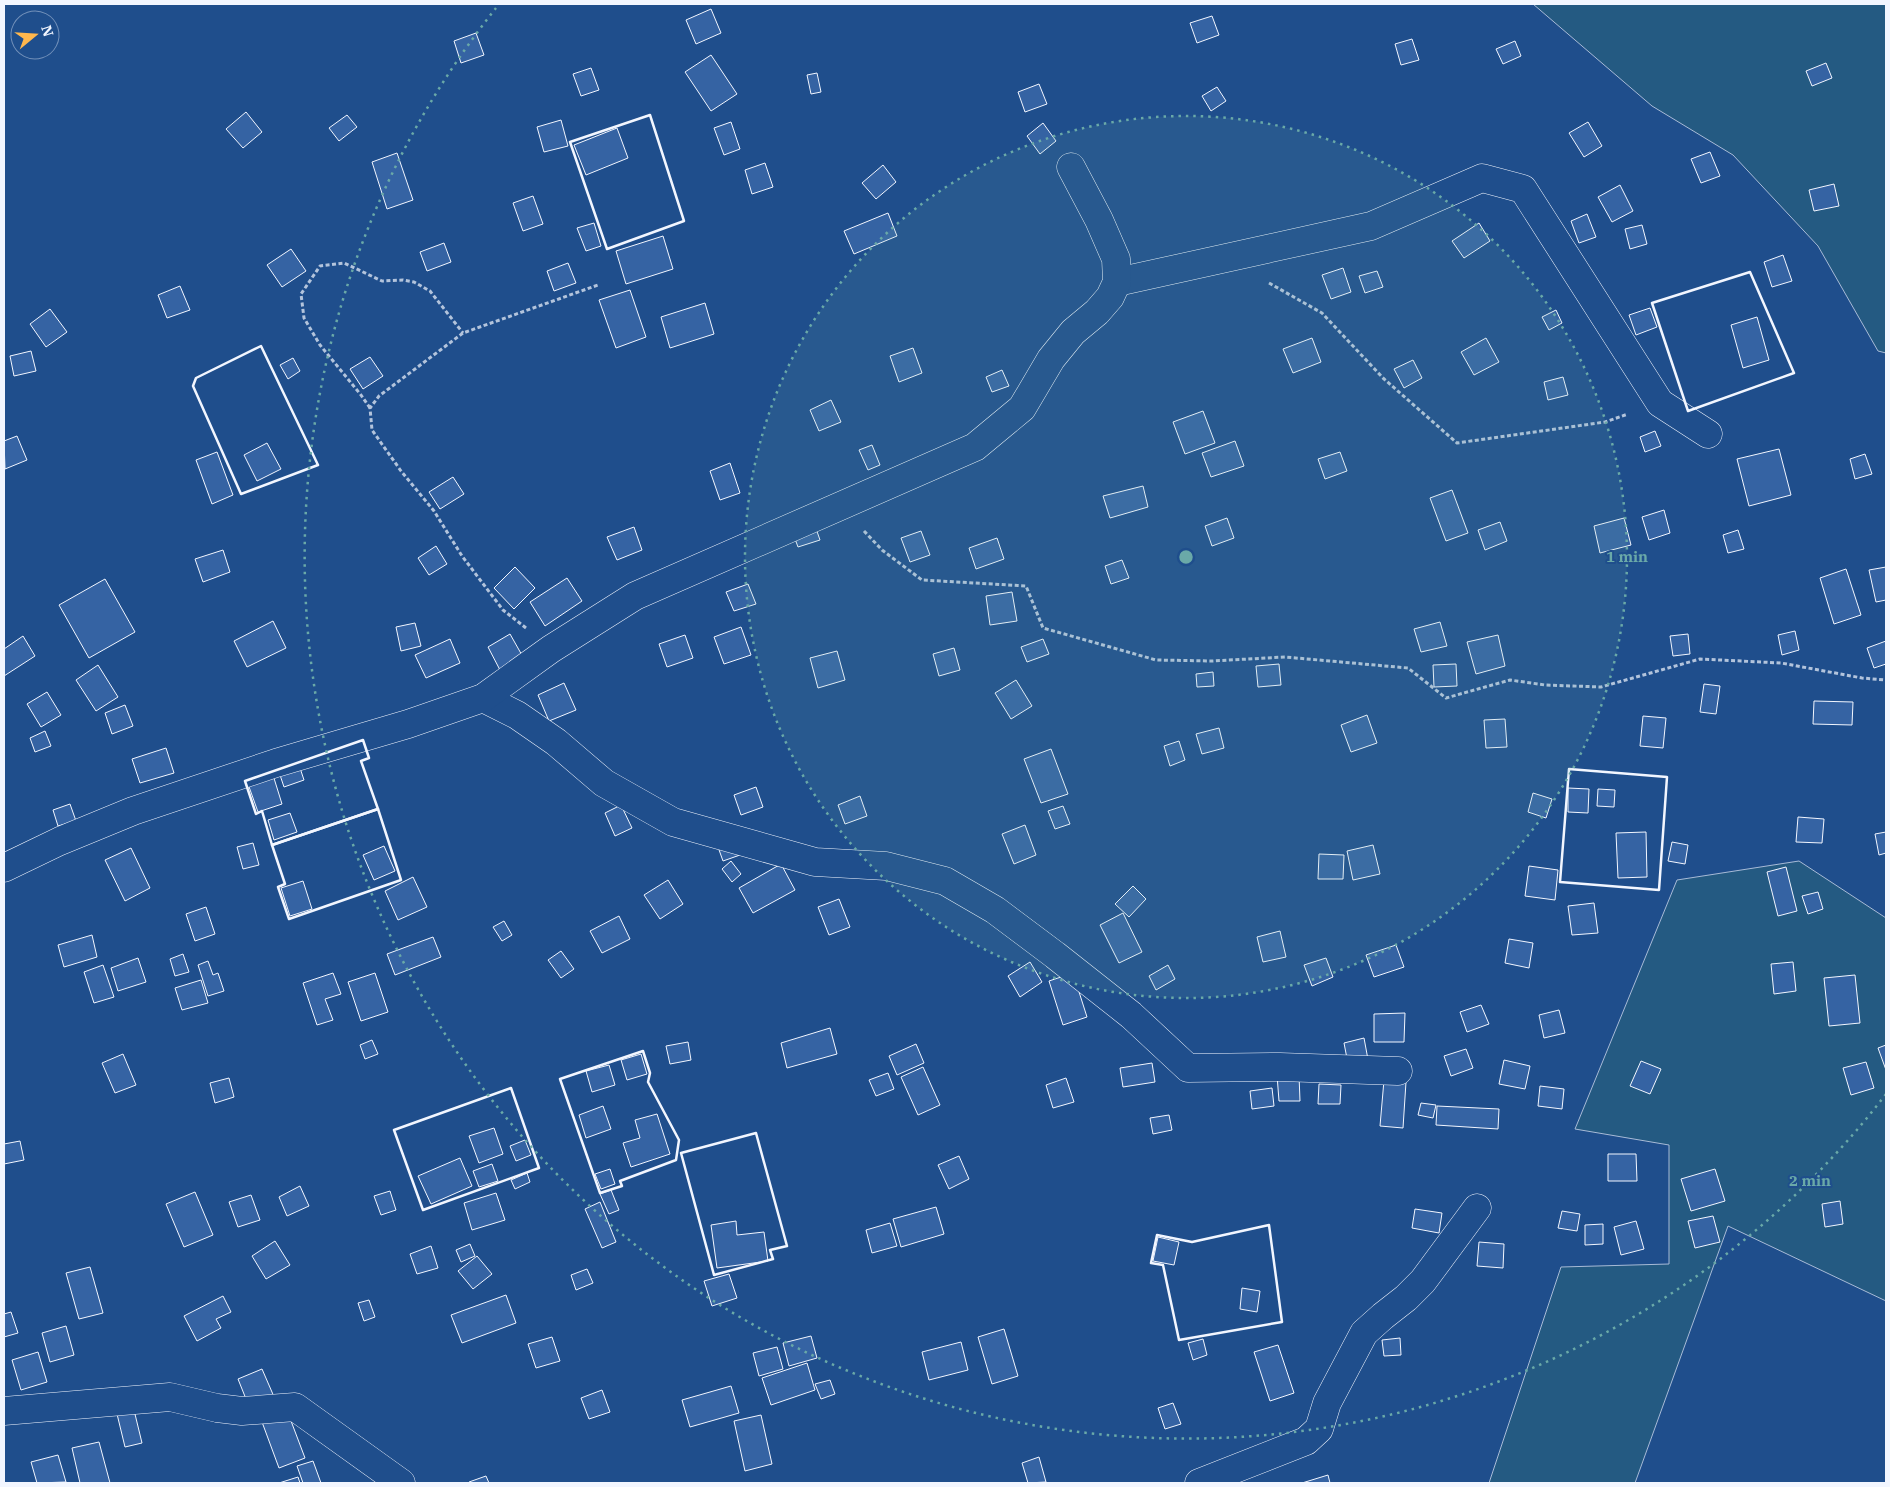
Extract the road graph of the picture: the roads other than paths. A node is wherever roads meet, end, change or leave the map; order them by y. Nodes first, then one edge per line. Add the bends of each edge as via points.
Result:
1 (1071, 167) dead end
2 (1117, 282) junction
3 (1708, 434) dead end
4 (484, 698) junction
5 (4, 868) edge
6 (1398, 1071) dead end
7 (1477, 1208) dead end
8 (4, 1411) edge
9 (401, 1483) edge
10 (1199, 1483) edge

1 - 2 street via 1116,259
2 - 3 street via 1371,226 1482,178 1524,190 1660,403
2 - 4 street via 1110,297 1073,332 1052,359 1022,408 976,447 635,596 551,649
4 - 5 street via 133,810
4 - 6 street via 556,742 604,783 673,822 815,862 886,866 945,881 995,910 1055,955 1131,1015 1188,1068
7 - 10 street via 1423,1281 1364,1333 1313,1436
8 - 9 street via 170,1397 242,1411 295,1407

